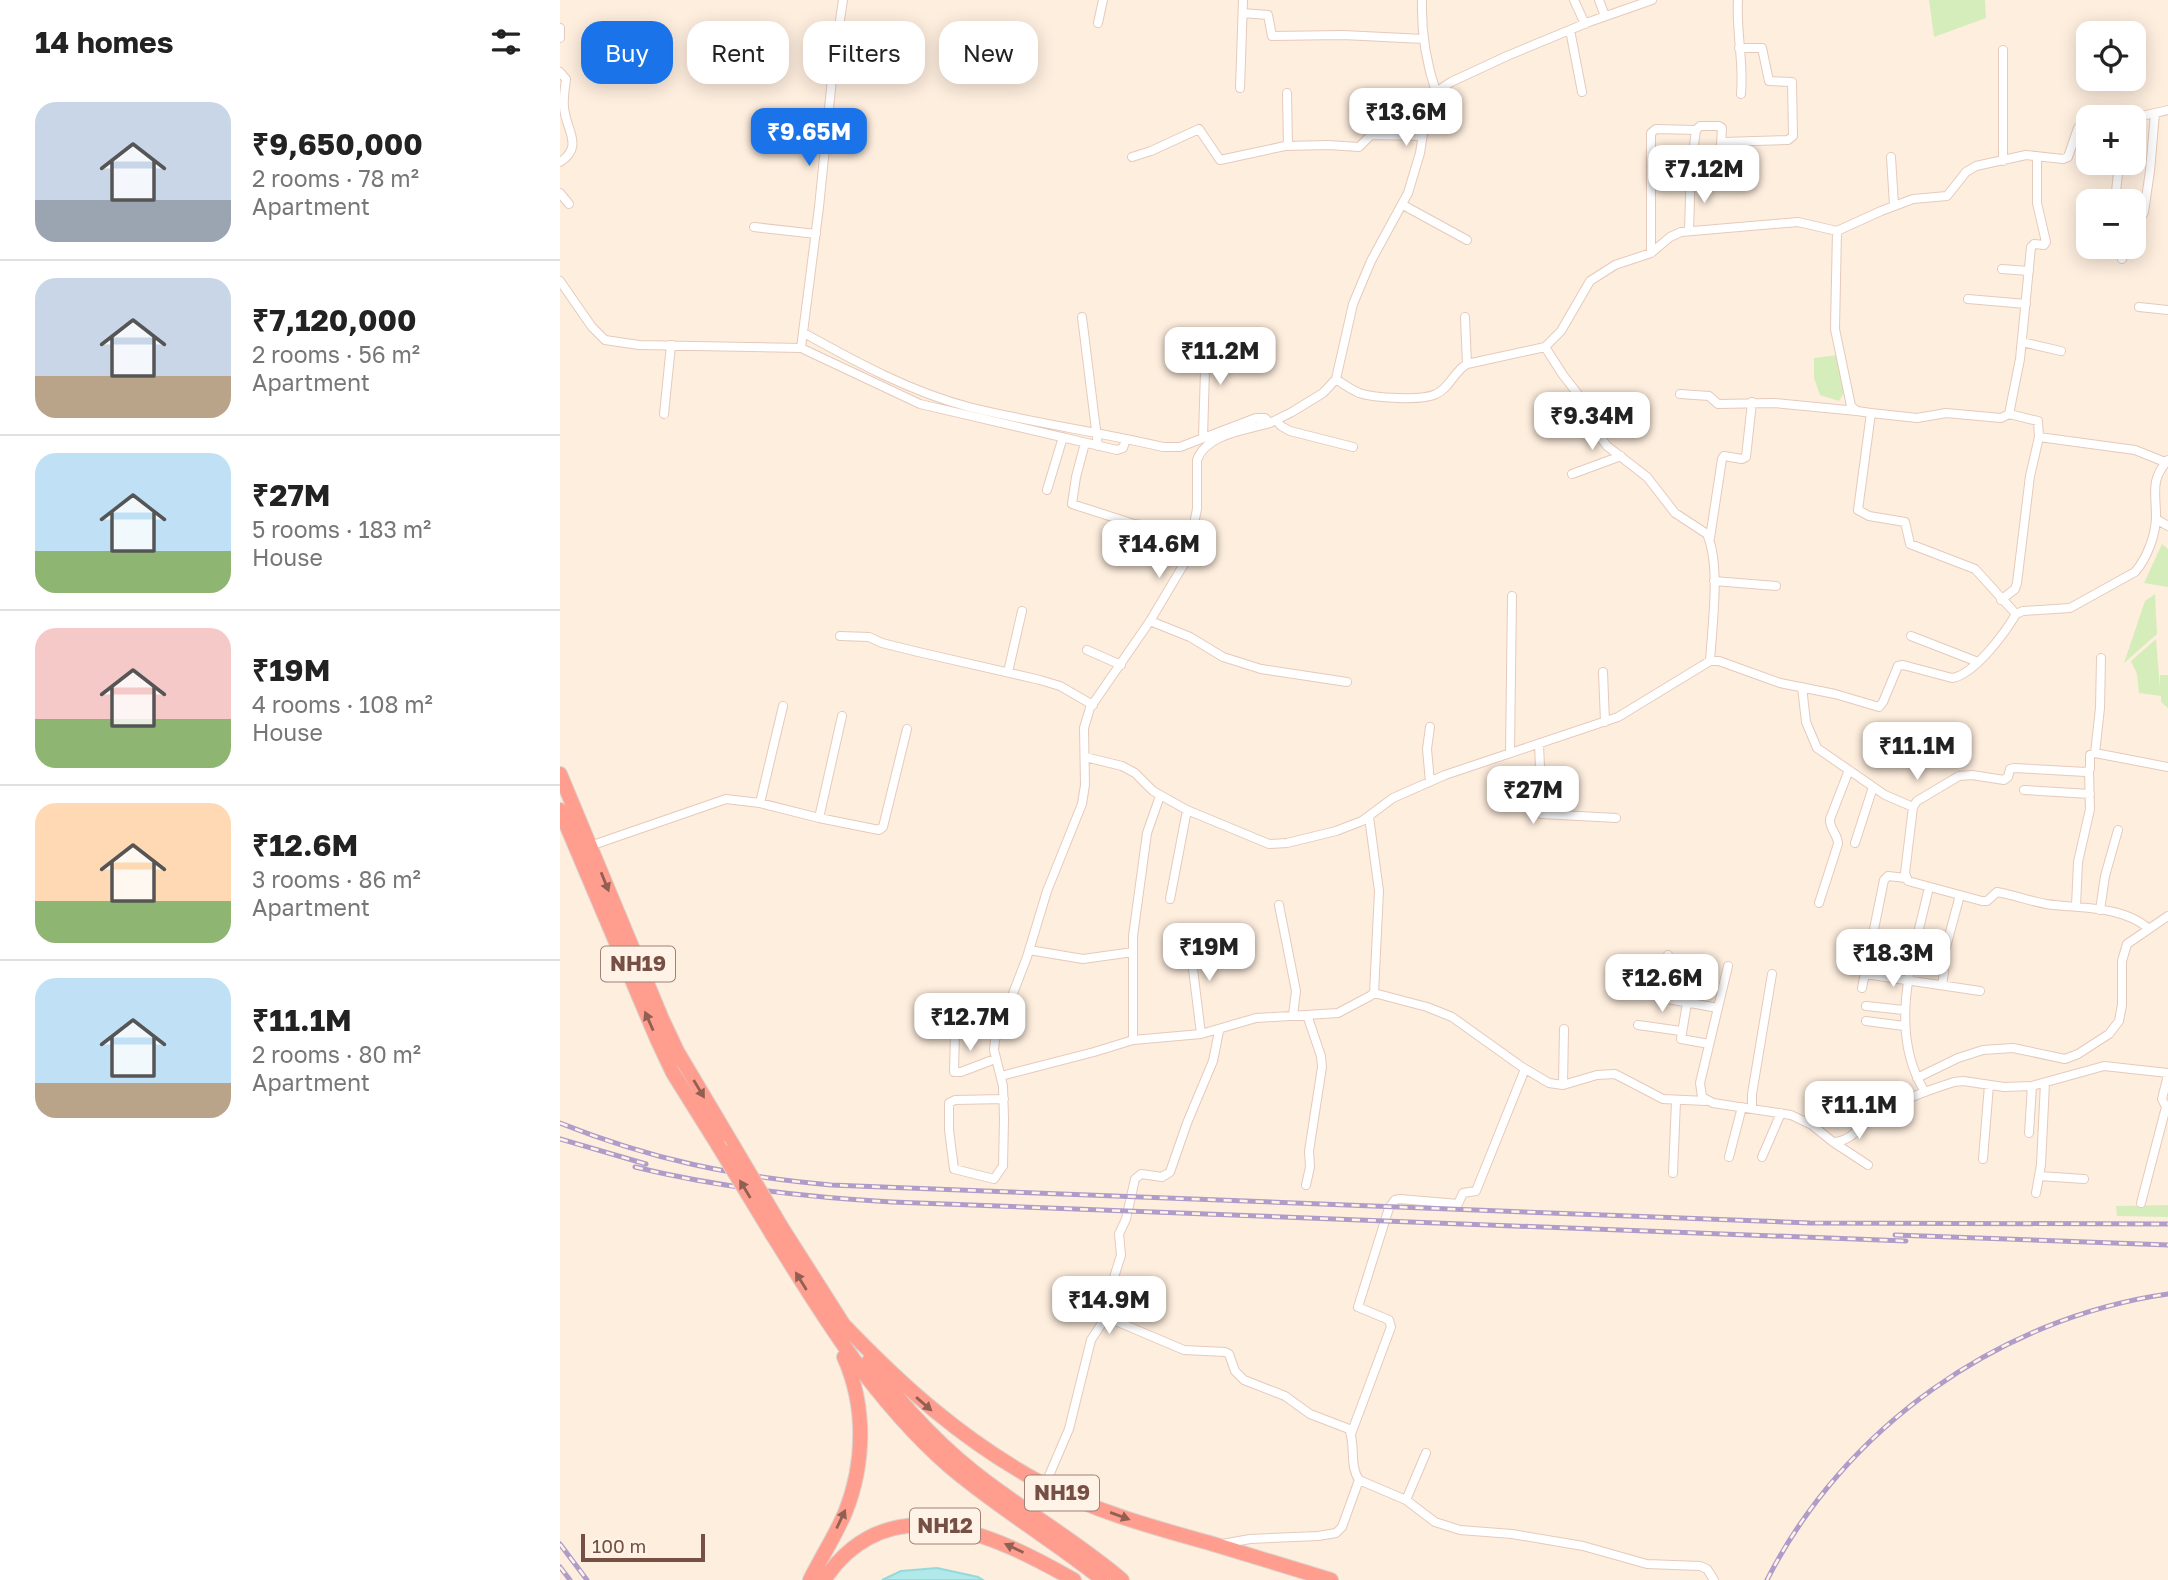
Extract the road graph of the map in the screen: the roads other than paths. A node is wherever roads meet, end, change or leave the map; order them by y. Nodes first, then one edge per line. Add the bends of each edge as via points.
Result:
1 (843, 0) edge
2 (1103, 0) edge
3 (1243, 0) edge
4 (1422, 0) edge
5 (1574, 0) edge
6 (1600, 0) edge
7 (1652, 0) edge
8 (1738, 0) edge
9 (1242, 13) junction
10 (1605, 16) junction
11 (1098, 23) dead end
12 (1584, 24) junction
13 (560, 28) edge
14 (1570, 30) junction
15 (560, 38) edge
16 (1424, 39) junction
17 (1739, 48) junction
18 (2003, 50) dead end
19 (560, 72) edge
20 (1240, 88) dead end
21 (1436, 92) junction
22 (1582, 92) dead end
23 (1287, 93) dead end
24 (1741, 94) dead end
25 (2168, 110) edge
26 (2155, 113) junction
27 (2146, 115) edge
28 (1696, 130) junction
29 (2076, 134) edge
30 (1422, 136) junction
31 (1722, 142) junction
32 (1288, 146) junction
33 (2037, 156) junction
34 (1132, 157) dead end
35 (1892, 157) dead end
36 (2003, 161) junction
37 (560, 162) edge
38 (1719, 176) dead end
39 (560, 192) edge
40 (2146, 199) edge
41 (569, 204) dead end
42 (1403, 205) junction
43 (1894, 205) junction
44 (754, 227) dead end
45 (1689, 231) junction
46 (1837, 232) junction
47 (816, 234) junction
48 (1467, 240) dead end
49 (1651, 253) junction
50 (2002, 270) dead end
51 (2029, 271) junction
52 (560, 281) edge
53 (1968, 299) dead end
54 (2026, 303) junction
55 (2139, 307) dead end
56 (2168, 310) edge
57 (1082, 317) dead end
58 (1465, 317) dead end
59 (1206, 335) dead end
60 (803, 342) junction
61 (2022, 342) junction
62 (671, 345) junction
63 (1545, 346) junction
64 (2061, 351) dead end
65 (1466, 364) junction
66 (1336, 379) junction
67 (1680, 394) dead end
68 (1752, 402) junction
69 (1857, 411) junction
70 (1871, 413) junction
71 (664, 414) dead end
72 (2009, 414) junction
73 (1273, 421) junction
74 (1097, 433) junction
75 (1063, 437) junction
76 (2039, 437) junction
77 (1203, 438) junction
78 (1126, 439) junction
79 (1085, 443) junction
80 (1098, 446) junction
81 (1353, 447) dead end
82 (1621, 456) junction
83 (2167, 461) edge
84 (1572, 474) dead end
85 (1047, 490) dead end
86 (2156, 519) junction
87 (2168, 526) edge
88 (1194, 532) junction
89 (1710, 540) junction
90 (1714, 580) junction
91 (1776, 586) dead end
92 (1512, 596) dead end
93 (2001, 600) junction
94 (1022, 611) dead end
95 (2016, 614) junction
96 (1150, 621) junction
97 (840, 636) dead end
98 (1911, 636) dead end
99 (1087, 650) dead end
100 (2101, 657) dead end
101 (1710, 662) junction
102 (1978, 662) junction
103 (1121, 665) junction
104 (1008, 672) junction
105 (1603, 672) dead end
106 (1347, 682) dead end
107 (1801, 687) junction
108 (1093, 705) junction
109 (783, 706) dead end
110 (842, 716) dead end
111 (1605, 722) junction
112 (1430, 727) dead end
113 (907, 729) dead end
114 (1539, 744) junction
115 (1510, 752) junction
116 (2095, 753) junction
117 (1085, 757) junction
118 (2168, 767) edge
119 (1849, 770) junction
120 (2089, 771) junction
121 (560, 774) edge
122 (1430, 782) junction
123 (1873, 787) junction
124 (2024, 790) dead end
125 (2090, 794) junction
126 (1160, 796) junction
127 (761, 803) junction
128 (1913, 807) junction
129 (560, 810) edge
130 (1187, 810) junction
131 (1368, 817) junction
132 (819, 818) junction
133 (1616, 818) dead end
134 (2118, 830) dead end
135 (1855, 843) dead end
136 (590, 845) junction
137 (1906, 878) junction
138 (1929, 887) junction
139 (1960, 895) junction
140 (1170, 899) dead end
141 (1819, 902) dead end
142 (1279, 905) dead end
143 (2074, 906) junction
144 (2100, 910) junction
145 (2168, 916) edge
146 (2148, 928) junction
147 (1189, 945) dead end
148 (1029, 950) junction
149 (1133, 952) junction
150 (1668, 956) dead end
151 (1728, 965) dead end
152 (1772, 974) dead end
153 (1865, 974) junction
154 (1910, 979) junction
155 (1942, 985) junction
156 (1374, 988) junction
157 (1862, 988) dead end
158 (1980, 991) dead end
159 (1687, 1003) junction
160 (1866, 1006) dead end
161 (1295, 1008) junction
162 (1718, 1008) junction
163 (1904, 1010) junction
164 (1307, 1015) junction
165 (1866, 1021) dead end
166 (1638, 1025) dead end
167 (1904, 1026) junction
168 (1564, 1029) dead end
169 (1200, 1030) junction
170 (1219, 1031) junction
171 (1681, 1031) junction
172 (955, 1033) dead end
173 (1132, 1034) junction
174 (1709, 1044) junction
175 (998, 1068) junction
176 (1525, 1069) junction
177 (2168, 1074) edge
178 (1563, 1082) junction
179 (2045, 1083) junction
180 (1989, 1085) junction
181 (1922, 1086) junction
182 (2032, 1086) junction
183 (1703, 1096) junction
184 (1004, 1099) junction
185 (1676, 1101) junction
186 (1752, 1102) junction
187 (1742, 1107) junction
188 (1782, 1112) junction
189 (2029, 1133) dead end
190 (1833, 1142) junction
191 (1729, 1157) dead end
192 (1762, 1157) dead end
193 (1983, 1159) dead end
194 (1868, 1165) dead end
195 (1674, 1173) dead end
196 (2039, 1176) junction
197 (2084, 1179) dead end
198 (1306, 1185) dead end
199 (2036, 1193) dead end
200 (2141, 1203) dead end
201 (777, 1231) junction
202 (1106, 1318) junction
203 (835, 1325) junction
204 (1351, 1434) junction
205 (1426, 1453) dead end
206 (1359, 1480) junction
207 (1045, 1485) junction
208 (1406, 1500) junction
209 (1216, 1545) junction
210 (810, 1580) edge
211 (824, 1580) edge
212 (1074, 1580) edge
213 (1103, 1580) edge
214 (1122, 1580) edge
215 (1331, 1580) edge
216 (1714, 1580) edge

1 - 47 street
2 - 11 street
3 - 9 street
4 - 16 street
5 - 12 street
6 - 10 street
7 - 10 street
8 - 17 street
9 - 16 street via 1268,15 1272,36
9 - 20 street
10 - 12 street
12 - 14 street
13 - 15 street
14 - 21 street
14 - 22 street
16 - 21 street
17 - 24 street
17 - 31 street via 1764,49 1769,81 1792,82 1793,136 1788,140
18 - 36 street
19 - 37 street via 566,79 564,109 573,144
21 - 30 street
23 - 32 street
25 - 26 street
26 - 27 street
26 - 40 street
28 - 31 street via 1721,127
28 - 45 street
28 - 49 street via 1656,129 1651,133
29 - 33 street via 2063,159
30 - 32 street via 1371,135 1359,147
30 - 42 street
31 - 38 street
32 - 34 street via 1220,160 1199,129
33 - 36 street
33 - 51 street via 2037,203 2046,242 2032,245
35 - 43 street
36 - 43 street via 1971,168 1947,196
39 - 41 street
42 - 48 street
42 - 66 street via 1362,280
43 - 46 street
44 - 47 street
45 - 46 street via 1798,222
45 - 49 street via 1670,237
46 - 69 street via 1835,328 1851,405
47 - 60 street
49 - 63 street via 1615,265 1590,281 1570,317
50 - 51 street
51 - 54 street
52 - 62 street via 606,340
53 - 54 street
54 - 61 street
55 - 56 street
57 - 74 street
58 - 65 street
59 - 77 street
60 - 62 street
60 - 74 street via 969,407
60 - 75 street via 920,404
61 - 64 street
61 - 72 street
62 - 71 street
63 - 65 street
63 - 82 street via 1587,406 1601,438
65 - 66 street via 1444,388 1429,396 1362,394
66 - 73 street via 1323,393
67 - 68 street via 1709,396 1718,404
68 - 69 street
68 - 89 street via 1746,457 1722,459
69 - 70 street
70 - 72 street via 1917,418 1946,413 2001,418
70 - 93 street via 1859,512 1905,522 1910,544 1975,569
72 - 76 street via 2038,421
73 - 77 street via 1256,418
73 - 81 street via 1290,431
73 - 88 street via 1226,436 1200,452
74 - 78 street
74 - 80 street
75 - 79 street
75 - 85 street
76 - 83 street via 2135,450
76 - 93 street via 2029,476 2017,583
77 - 78 street via 1170,448
78 - 80 street via 1122,450
79 - 80 street
79 - 88 street via 1072,504 1134,523
82 - 84 street
82 - 89 street via 1647,477 1675,513 1703,530
83 - 86 street via 2155,479
86 - 87 street
86 - 95 street via 2141,565 2129,577 2070,608
88 - 96 street via 1187,559
89 - 90 street
90 - 91 street
90 - 101 street
92 - 115 street
93 - 95 street
94 - 104 street
95 - 102 street
96 - 103 street
96 - 106 street via 1223,657 1261,669
97 - 104 street via 869,637
98 - 102 street
99 - 103 street
100 - 116 street
101 - 107 street
101 - 111 street
102 - 107 street via 1952,678 1898,666 1879,707
103 - 108 street
104 - 108 street via 1051,683
105 - 111 street
107 - 119 street via 1813,744
108 - 117 street via 1084,728
109 - 127 street
110 - 132 street
111 - 114 street
112 - 122 street
113 - 132 street via 883,827 874,830
114 - 115 street
114 - 133 street via 1542,814
115 - 122 street
116 - 118 street
116 - 120 street via 2090,755
117 - 126 street via 1122,765
117 - 148 street via 1082,804
119 - 123 street
119 - 141 street via 1830,819 1838,844
120 - 125 street
120 - 128 street via 2014,768 2004,780 1959,776 1923,796
121 - 136 highway, NH19
122 - 131 street via 1393,797
123 - 128 street
123 - 135 street
124 - 125 street
125 - 143 street
126 - 130 street
126 - 149 street via 1145,844
127 - 132 street
127 - 136 street via 726,799
128 - 137 street
201 -> 129 highway, NH19, bridge via 673,1073
130 - 131 street via 1278,845 1336,831
130 - 140 street
131 - 156 street via 1379,891
134 - 144 street
136 -> 201 highway, NH19, bridge via 677,1051
137 - 138 street
137 - 153 street via 1888,876 1884,880
138 - 139 street
138 - 154 street
139 - 143 street via 1987,901 1997,892
139 - 155 street via 1942,962
142 - 161 street
143 - 144 street
144 - 146 street via 2132,917
145 - 146 street
146 - 181 street via 2123,952 2122,1005 2115,1028 2078,1054 2065,1059 2013,1048 1983,1050 1958,1058
147 - 169 street
148 - 149 street via 1083,959
148 - 175 street via 996,1040
149 - 173 street
150 - 159 street via 1662,998
151 - 162 street
152 - 186 street
153 - 154 street
153 - 157 street
154 - 155 street
154 - 163 street
155 - 158 street
156 - 164 street via 1360,1003 1338,1013
156 - 176 street via 1452,1017
159 - 162 street
159 - 171 street
160 - 163 street
161 - 164 street
161 - 170 street
162 - 174 street
163 - 167 street
164 - 198 street via 1322,1067
165 - 167 street
166 - 171 street
167 - 181 street via 1911,1064
168 - 178 street
169 - 170 street
169 - 173 street
170 - 202 street via 1213,1060 1170,1172 1162,1177 1141,1174 1135,1179 1119,1234 1121,1255
171 - 174 street via 1681,1039
172 - 175 street via 954,1072
173 - 175 street via 1094,1052
174 - 183 street
175 - 184 street
176 - 178 street via 1549,1083
176 - 204 street via 1476,1191 1463,1193 1458,1204 1399,1199 1389,1208 1358,1307 1389,1321 1391,1327
177 - 179 street via 2104,1066
177 - 200 street via 2162,1099 2165,1112
178 - 185 street via 1615,1074 1656,1097
179 - 182 street
179 - 196 street
180 - 181 street via 1963,1081
180 - 182 street
180 - 193 street
181 - 190 street via 1847,1139
182 - 189 street
183 - 185 street
183 - 187 street
184 - 184 street via 999,1174 994,1179 954,1169 948,1103
185 - 195 street
186 - 187 street
186 - 188 street
187 - 191 street
188 - 190 street via 1802,1119
188 - 192 street
190 - 194 street
196 - 197 street
196 - 199 street
201 - 203 highway, NH19
202 - 204 street via 1184,1350 1230,1354 1244,1380 1344,1426
202 - 207 street via 1091,1339 1069,1429
203 -> 207 highway, NH19 via 932,1411
210 -> 203 highway, NH19 via 845,1514 860,1448 859,1409
203 - 213 highway, NH19 via 881,1397 930,1448
203 - 214 highway, NH19 via 936,1439 985,1482
204 - 206 street via 1353,1466
205 - 208 street
206 - 208 street
206 - 209 street via 1336,1533
207 -> 209 highway, NH19 via 1122,1517
208 - 216 street via 1446,1526 1583,1546 1647,1564 1700,1566
209 - 215 highway, NH19
212 -> 211 highway, NH12 via 997,1540 934,1525 877,1534 843,1556

